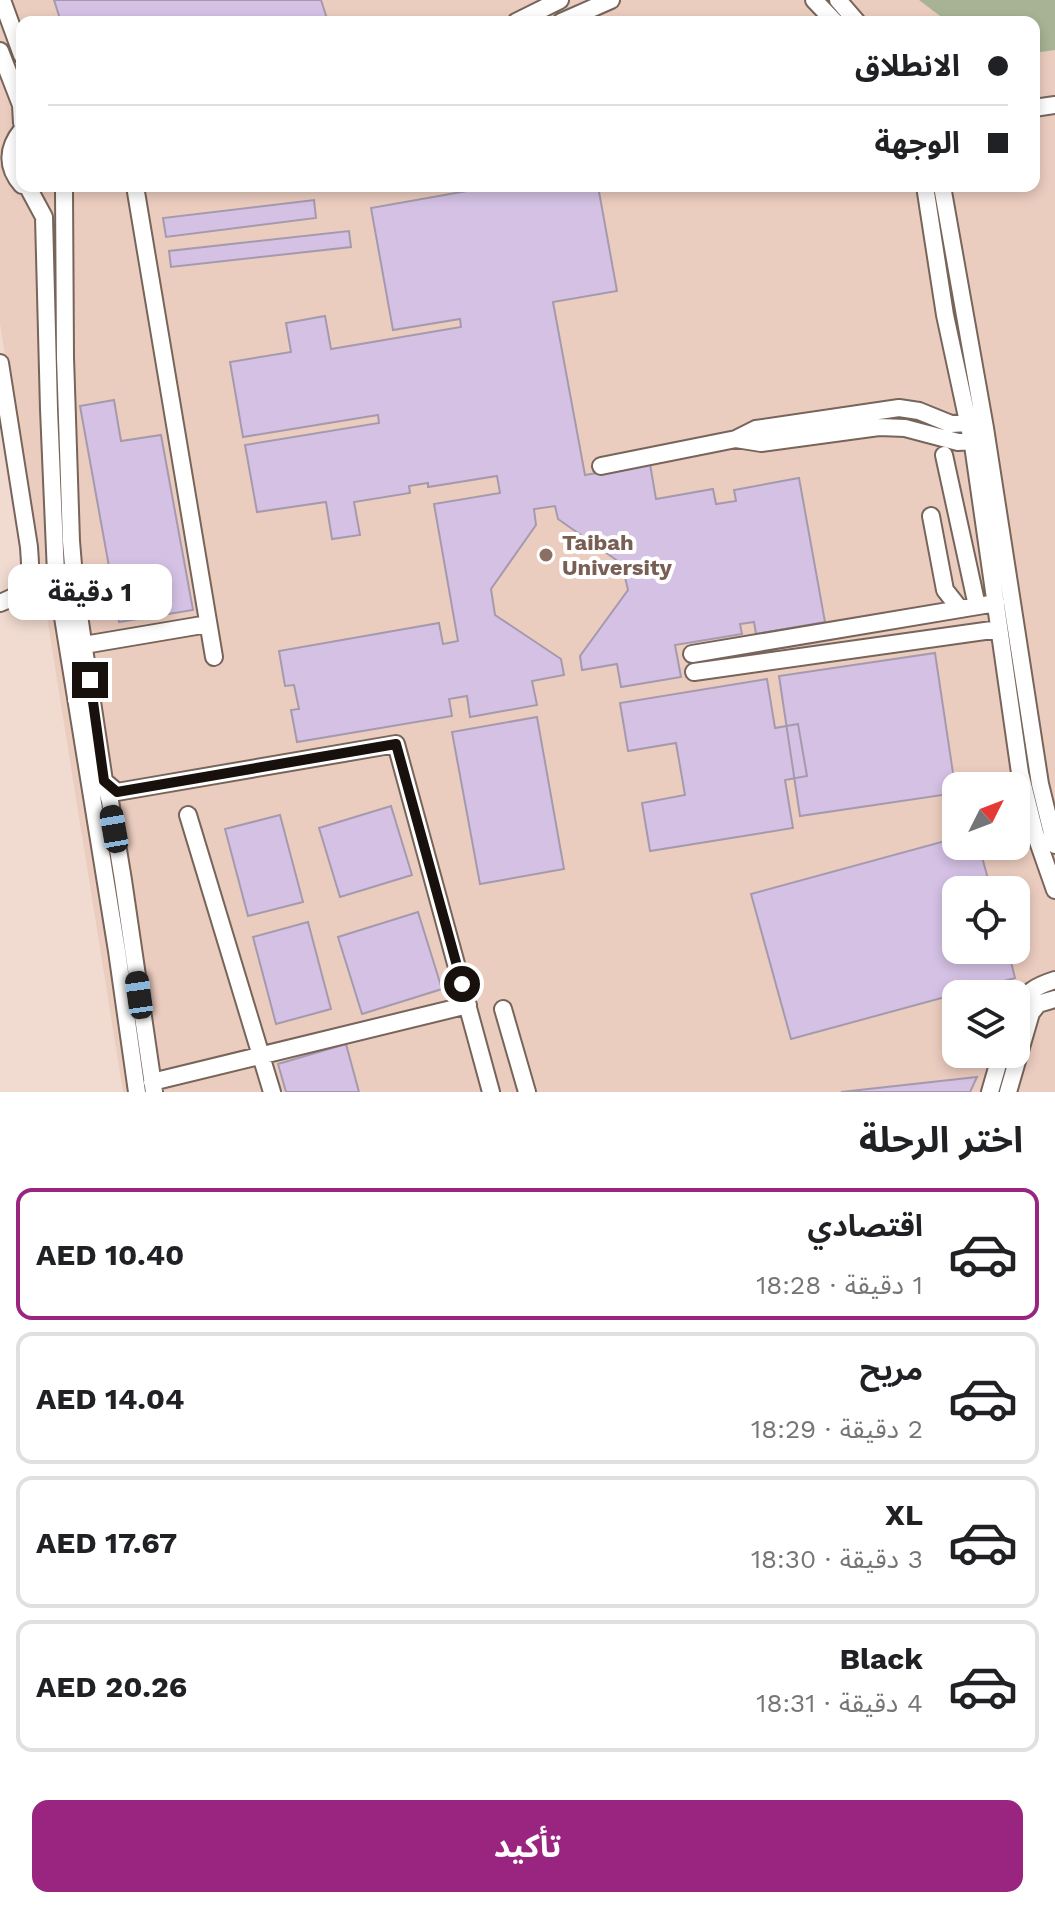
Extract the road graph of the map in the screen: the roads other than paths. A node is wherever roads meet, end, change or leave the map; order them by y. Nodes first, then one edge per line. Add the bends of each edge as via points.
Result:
1 (2, 0) edge
2 (560, 0) edge
3 (611, 0) edge
4 (814, 0) edge
5 (838, 0) edge
6 (528, 16) edge
7 (575, 16) edge
8 (829, 16) edge
9 (852, 16) edge
10 (16, 38) edge
11 (0, 51) edge
12 (16, 92) edge
13 (12, 138) edge
14 (16, 178) edge
15 (25, 192) edge
16 (37, 192) edge
17 (57, 192) edge
18 (66, 192) edge
19 (136, 192) edge
20 (926, 192) edge
21 (943, 192) edge
22 (46, 314) junction
23 (65, 314) junction
24 (0, 363) edge
25 (968, 423) junction
26 (736, 439) junction
27 (972, 441) junction
28 (944, 455) dead end
29 (601, 466) dead end
30 (931, 516) dead end
31 (0, 603) edge
32 (996, 603) junction
33 (969, 607) junction
34 (208, 624) junction
35 (999, 629) junction
36 (84, 645) junction
37 (692, 654) dead end
38 (214, 657) dead end
39 (694, 672) dead end
40 (104, 781) junction
41 (188, 815) dead end
42 (1055, 845) edge
43 (1055, 890) edge
44 (1055, 980) edge
45 (1030, 993) edge
46 (1055, 999) edge
47 (468, 1005) junction
48 (503, 1009) dead end
49 (261, 1055) junction
50 (997, 1068) edge
51 (153, 1087) edge
52 (137, 1092) edge
53 (272, 1092) edge
54 (491, 1092) edge
55 (527, 1092) edge
56 (990, 1092) edge
57 (1008, 1092) edge

1 - 10 street
2 - 6 street
3 - 7 street
4 - 8 street
5 - 9 street
11 - 12 street
13 - 14 street via 10,164
15 - 22 street via 44,217
16 - 17 street
18 - 23 street
19 - 34 street
20 - 25 street
21 - 42 street via 1040,784
22 - 23 street
22 - 52 street via 56,574
23 - 36 street via 71,541
24 - 31 street via 31,572 24,591
25 - 26 street via 951,424 899,408 756,429
25 - 27 street
26 - 27 street via 761,443 879,427
26 - 29 street
27 - 32 street
28 - 33 street
30 - 33 street via 945,590
32 - 33 street
32 - 35 street
33 - 37 street
34 - 36 street
34 - 38 street
35 - 39 street
35 - 43 street via 1020,773
36 - 40 street
40 - 47 street via 117,792 396,744
40 - 51 street
41 - 49 street
44 - 45 street
46 - 57 street via 1038,1004 1031,1013
47 - 49 street
47 - 54 street
48 - 55 street
49 - 51 street
49 - 53 street
50 - 56 street

